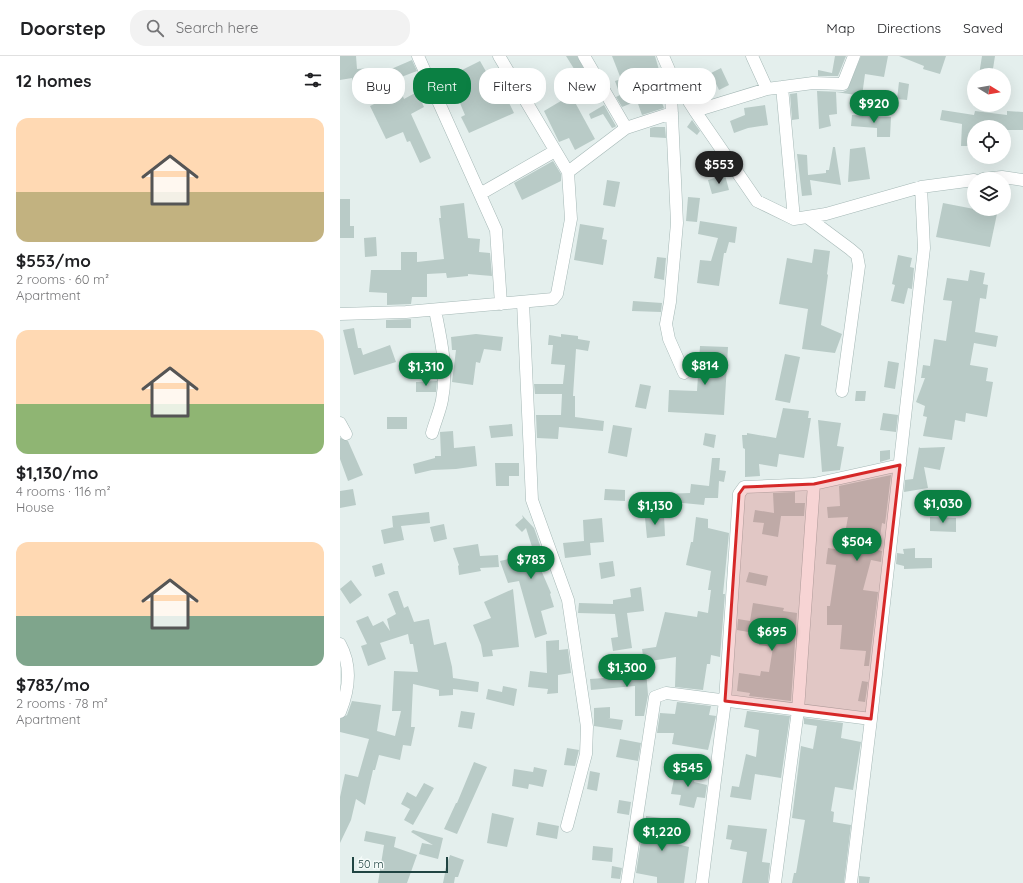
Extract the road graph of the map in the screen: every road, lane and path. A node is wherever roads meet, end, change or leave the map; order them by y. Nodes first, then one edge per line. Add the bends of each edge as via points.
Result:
1 (418, 56) edge
2 (499, 56) edge
3 (584, 56) edge
4 (663, 56) edge
5 (752, 56) edge
6 (854, 56) edge
7 (668, 68) edge
8 (782, 87) junction
9 (767, 89) junction
10 (672, 104) edge
11 (691, 104) edge
12 (695, 111) junction
13 (672, 113) junction
14 (626, 128) junction
15 (555, 151) junction
16 (568, 172) junction
17 (1011, 178) edge
18 (1023, 180) edge
19 (967, 181) edge
20 (921, 187) junction
21 (480, 194) junction
22 (807, 217) junction
23 (794, 219) junction
24 (523, 302) junction
25 (501, 304) junction
26 (435, 310) junction
27 (340, 314) edge
28 (684, 373) dead end
29 (842, 391) dead end
30 (340, 423) edge
31 (432, 433) dead end
32 (346, 434) dead end
33 (900, 465) junction
34 (814, 484) junction
35 (340, 644) edge
36 (725, 701) junction
37 (798, 710) junction
38 (340, 712) edge
39 (871, 719) junction
40 (566, 826) dead end
41 (627, 883) edge
42 (702, 883) edge
43 (775, 883) edge
44 (851, 883) edge

1 - 21 street
2 - 15 street
3 - 14 street
4 - 7 street
5 - 9 street
6 - 8 street via 843,84 813,83
8 - 9 street
8 - 23 street
9 - 12 street
10 - 13 street
11 - 12 street
12 - 23 street via 757,201
13 - 14 street
13 - 28 street via 676,223 666,324 669,338
14 - 16 street
15 - 16 street
15 - 21 street
16 - 24 street via 571,219 557,294 553,298
17 - 18 street
19 - 20 street
20 - 22 street
20 - 33 street via 924,248
21 - 25 street via 496,230
22 - 23 street
22 - 29 street via 857,255 859,266
24 - 25 street
24 - 40 street via 532,500 568,600 587,727 586,754
25 - 26 street
26 - 27 street
26 - 31 street via 445,379 442,401
30 - 32 street
33 - 34 street
33 - 39 street
34 - 36 street via 744,487 739,494
34 - 37 street
35 - 38 street via 345,654 348,674 346,697
36 - 37 street
36 - 41 street via 666,693 656,697
36 - 42 street
37 - 39 street
37 - 43 street
39 - 44 street

